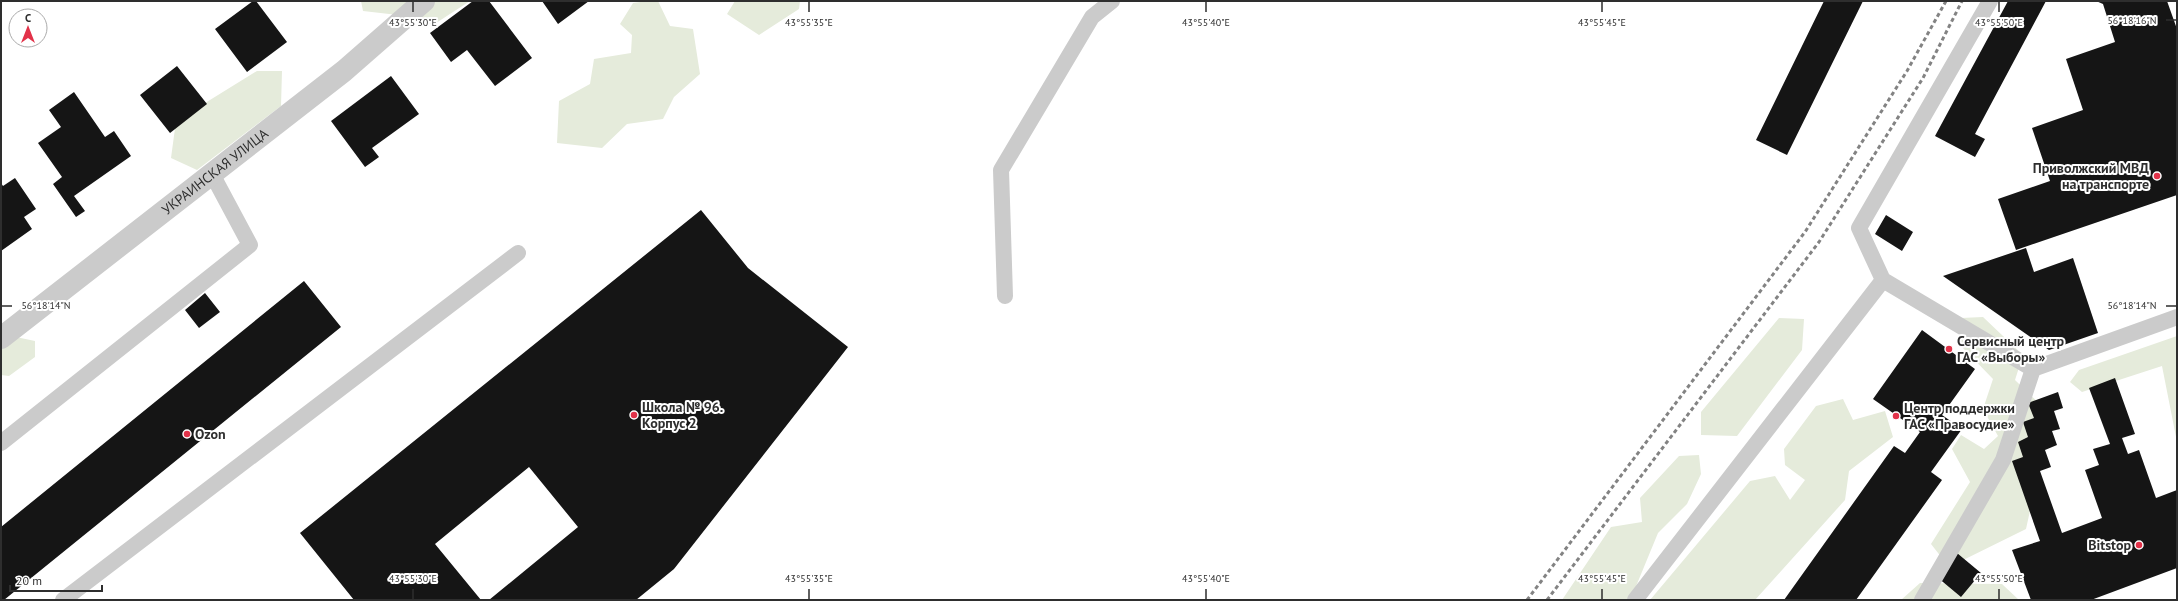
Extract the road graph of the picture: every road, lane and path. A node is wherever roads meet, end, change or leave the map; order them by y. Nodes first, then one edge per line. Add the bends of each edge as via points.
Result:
1 (424, 1) edge
2 (1112, 1) edge
3 (1990, 1) edge
4 (212, 174) junction
5 (518, 253) dead end
6 (1883, 280) junction
7 (1006, 296) dead end
8 (2177, 317) edge
9 (1, 338) edge
10 (2033, 369) junction
11 (1, 443) edge
12 (63, 600) edge
13 (1635, 600) edge
14 (1922, 600) edge

1 - 4 street, УКРАИНСКАЯ УЛИЦА via 344,71
2 - 7 lane via 1092,17 1001,170
3 - 6 lane via 1859,228
4 - 9 street, УКРАИНСКАЯ УЛИЦА
4 - 11 lane via 250,245
5 - 12 lane
6 - 10 lane
6 - 13 lane
8 - 10 lane
10 - 14 lane via 2003,460

